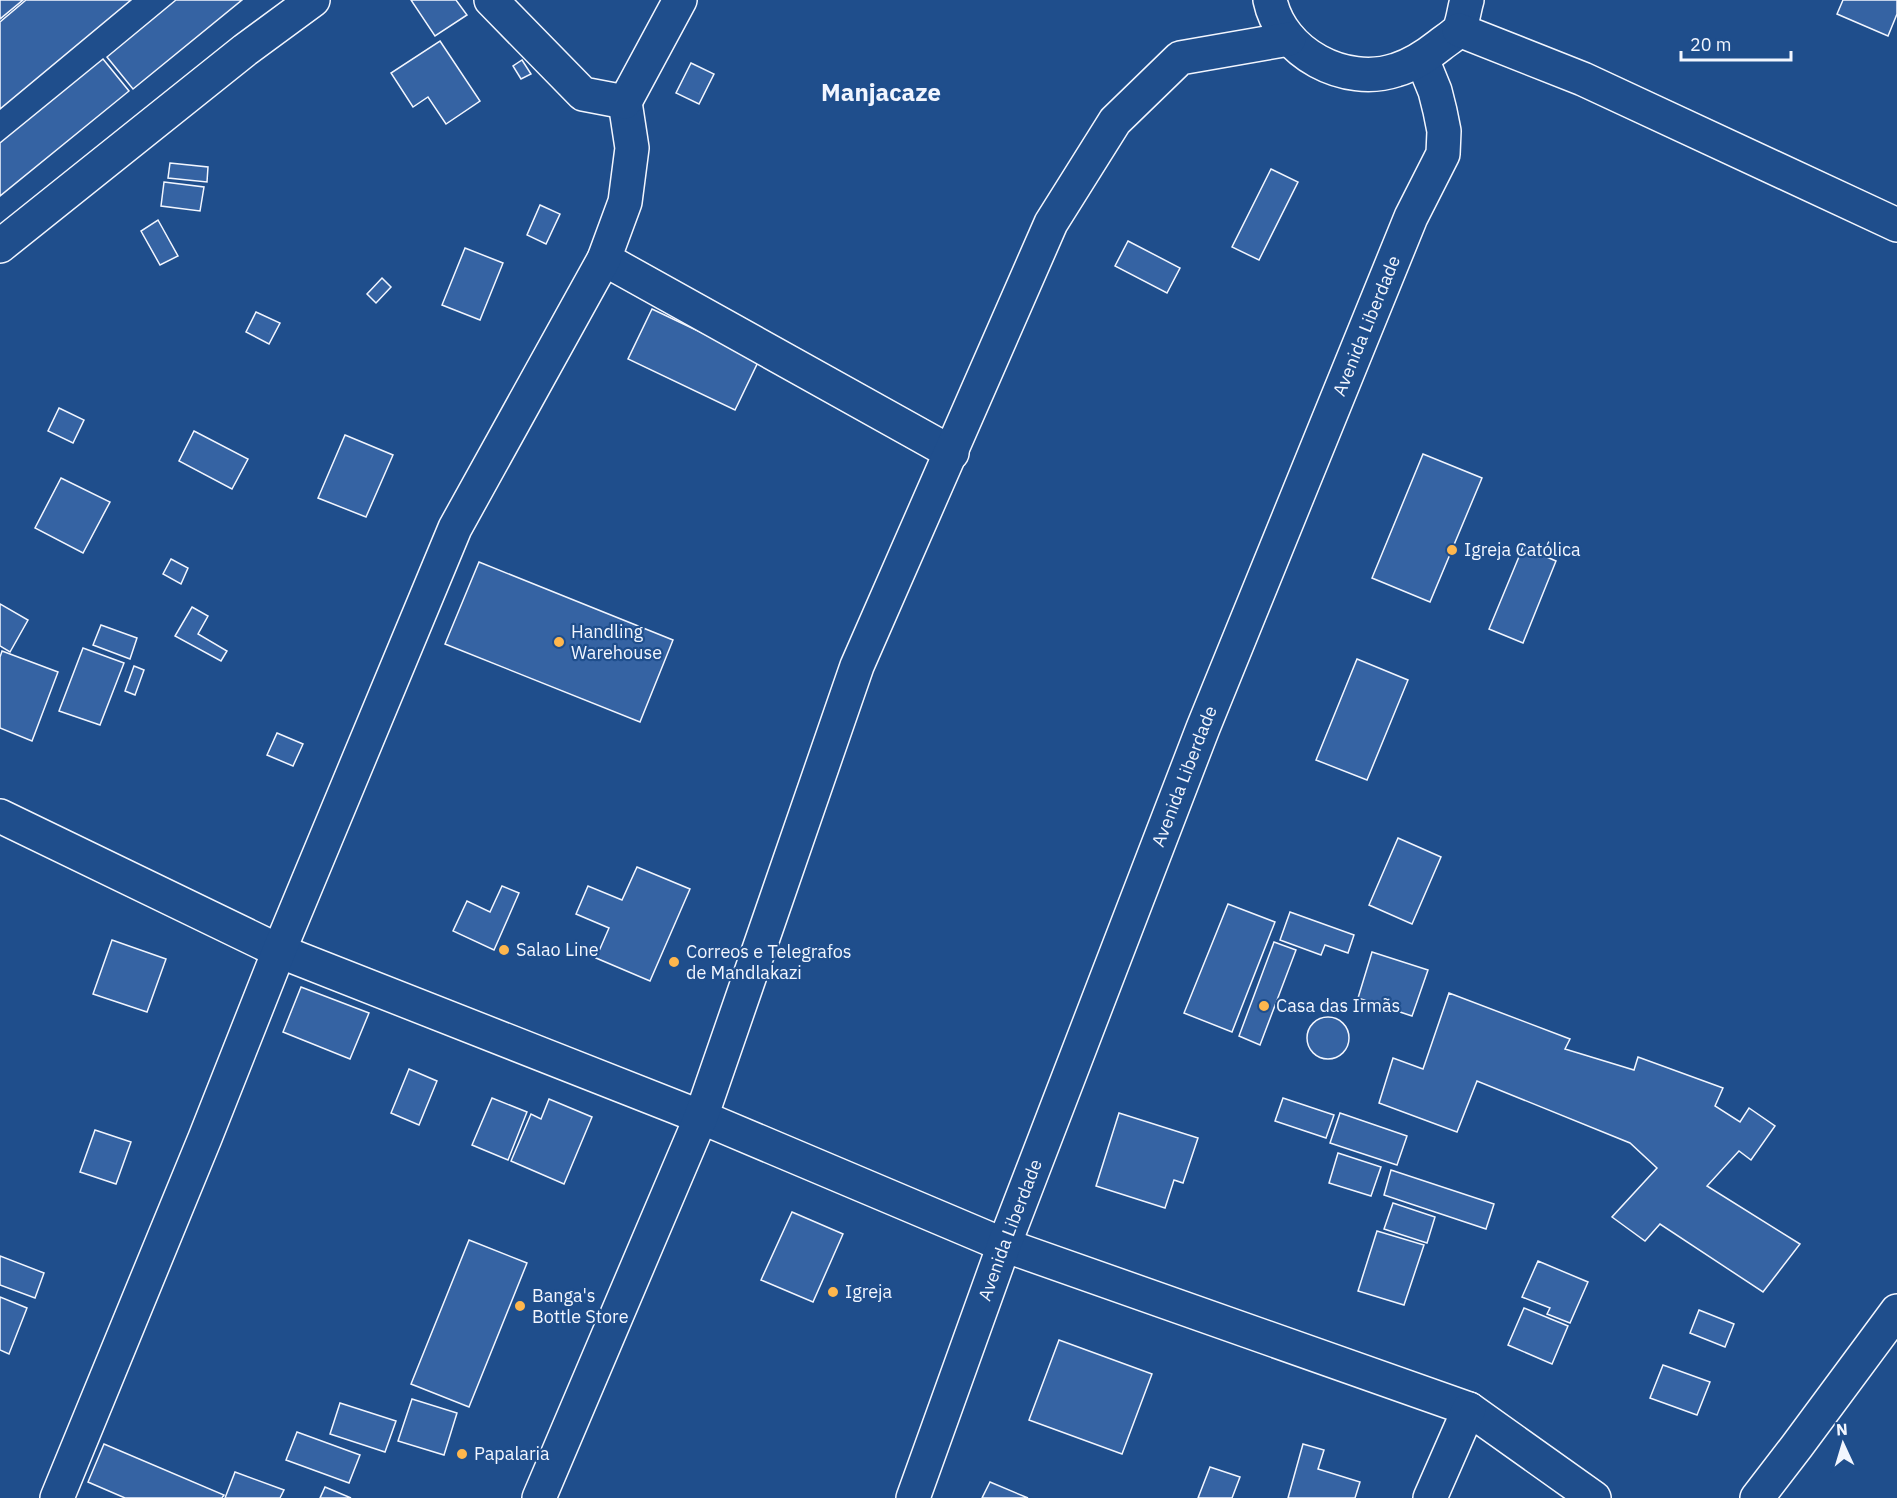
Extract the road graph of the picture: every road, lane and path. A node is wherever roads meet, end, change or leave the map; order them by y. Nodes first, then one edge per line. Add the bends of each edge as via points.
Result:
1 (313, 0) edge
2 (490, 0) edge
3 (680, 0) edge
4 (1270, 0) edge
5 (1463, 15) edge
6 (1289, 39) junction
7 (1422, 59) junction
8 (625, 102) junction
9 (1897, 225) edge
10 (0, 246) edge
11 (604, 259) junction
12 (952, 453) junction
13 (0, 816) edge
14 (279, 951) junction
15 (701, 1117) junction
16 (1004, 1245) junction
17 (1897, 1311) edge
18 (1469, 1409) junction
19 (57, 1498) edge
20 (539, 1498) edge
21 (913, 1498) edge
22 (1430, 1498) edge
23 (1594, 1498) edge
24 (1757, 1498) edge

1 - 10 street
2 - 8 street via 583,94
3 - 8 street
4 - 6 street
5 - 7 street
5 - 9 street via 1583,79
6 - 7 street via 1311,58 1337,70 1366,75 1395,71
6 - 12 street via 1180,58 1115,121 1051,223
7 - 16 street, Avenida Liberdade via 1440,111 1443,154 1411,217 1203,728
8 - 11 street via 632,148 625,202
11 - 12 street
11 - 14 street via 455,528
12 - 15 street via 857,666
13 - 14 street
14 - 15 street
14 - 19 street
15 - 16 street
15 - 20 street
16 - 18 street
16 - 21 street, Avenida Liberdade
17 - 24 street
18 - 22 street
18 - 23 street

